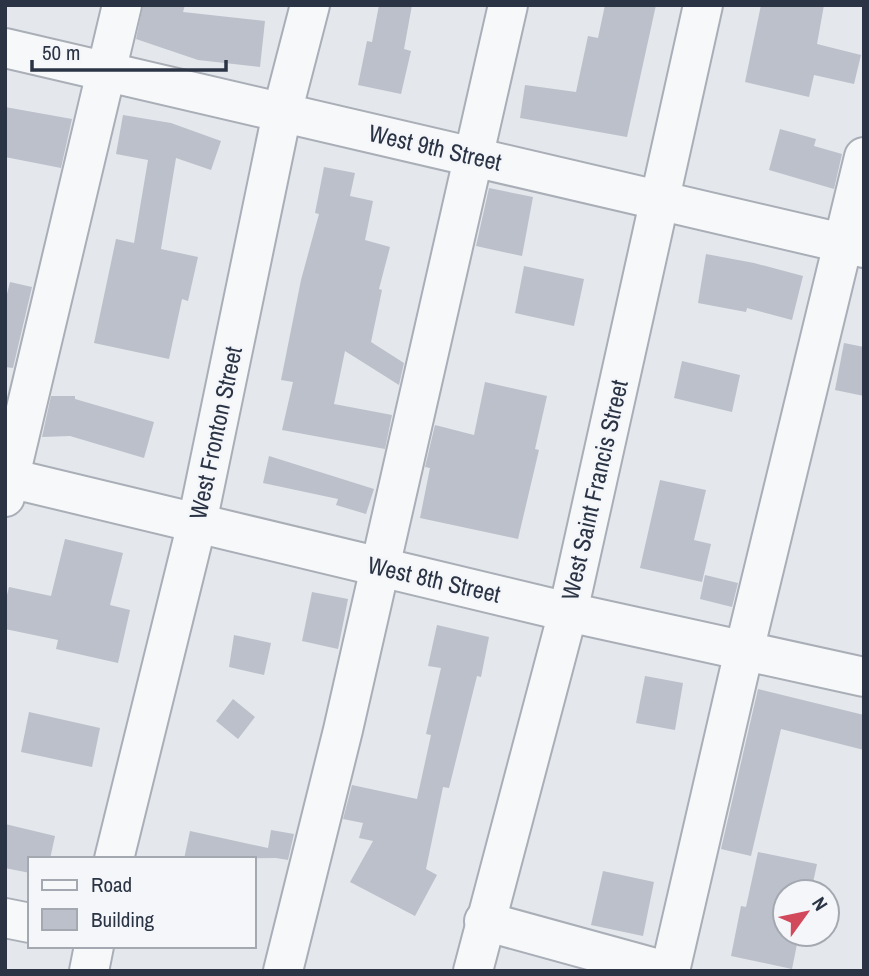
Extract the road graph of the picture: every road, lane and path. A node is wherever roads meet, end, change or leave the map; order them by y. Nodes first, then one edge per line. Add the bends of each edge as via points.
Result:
1 (122, 5) edge
2 (310, 5) edge
3 (508, 5) edge
4 (703, 5) edge
5 (5, 48) edge
6 (107, 72) junction
7 (282, 113) junction
8 (473, 156) junction
9 (864, 157) edge
10 (661, 200) junction
11 (854, 246) edge
12 (7, 484) edge
13 (197, 523) junction
14 (379, 567) junction
15 (568, 612) junction
16 (744, 650) junction
17 (864, 677) edge
18 (114, 857) edge
19 (5, 918) edge
20 (484, 922) junction
21 (28, 923) edge
22 (94, 948) edge
23 (89, 971) edge
24 (283, 971) edge
25 (473, 971) edge
26 (668, 971) edge

1 - 6 street
2 - 7 street, West Fronton Street
3 - 8 street
4 - 10 street, West Saint Francis Street
5 - 6 street, West 9th Street
6 - 7 street, West 9th Street
6 - 12 street
7 - 8 street, West 9th Street
7 - 13 street, West Fronton Street
8 - 10 street, West 9th Street
8 - 14 street
9 - 11 street
10 - 11 street, West 9th Street
10 - 15 street, West Saint Francis Street
11 - 16 street
12 - 13 street, West 8th Street
13 - 14 street, West 8th Street
13 - 18 street, West Fronton Street
14 - 15 street, West 8th Street
14 - 24 street
15 - 16 street, West 8th Street
15 - 20 street, West Saint Francis Street
16 - 17 street, West 8th Street
16 - 26 street
19 - 21 street
20 - 25 street, West Saint Francis Street
20 - 26 street
22 - 23 street

